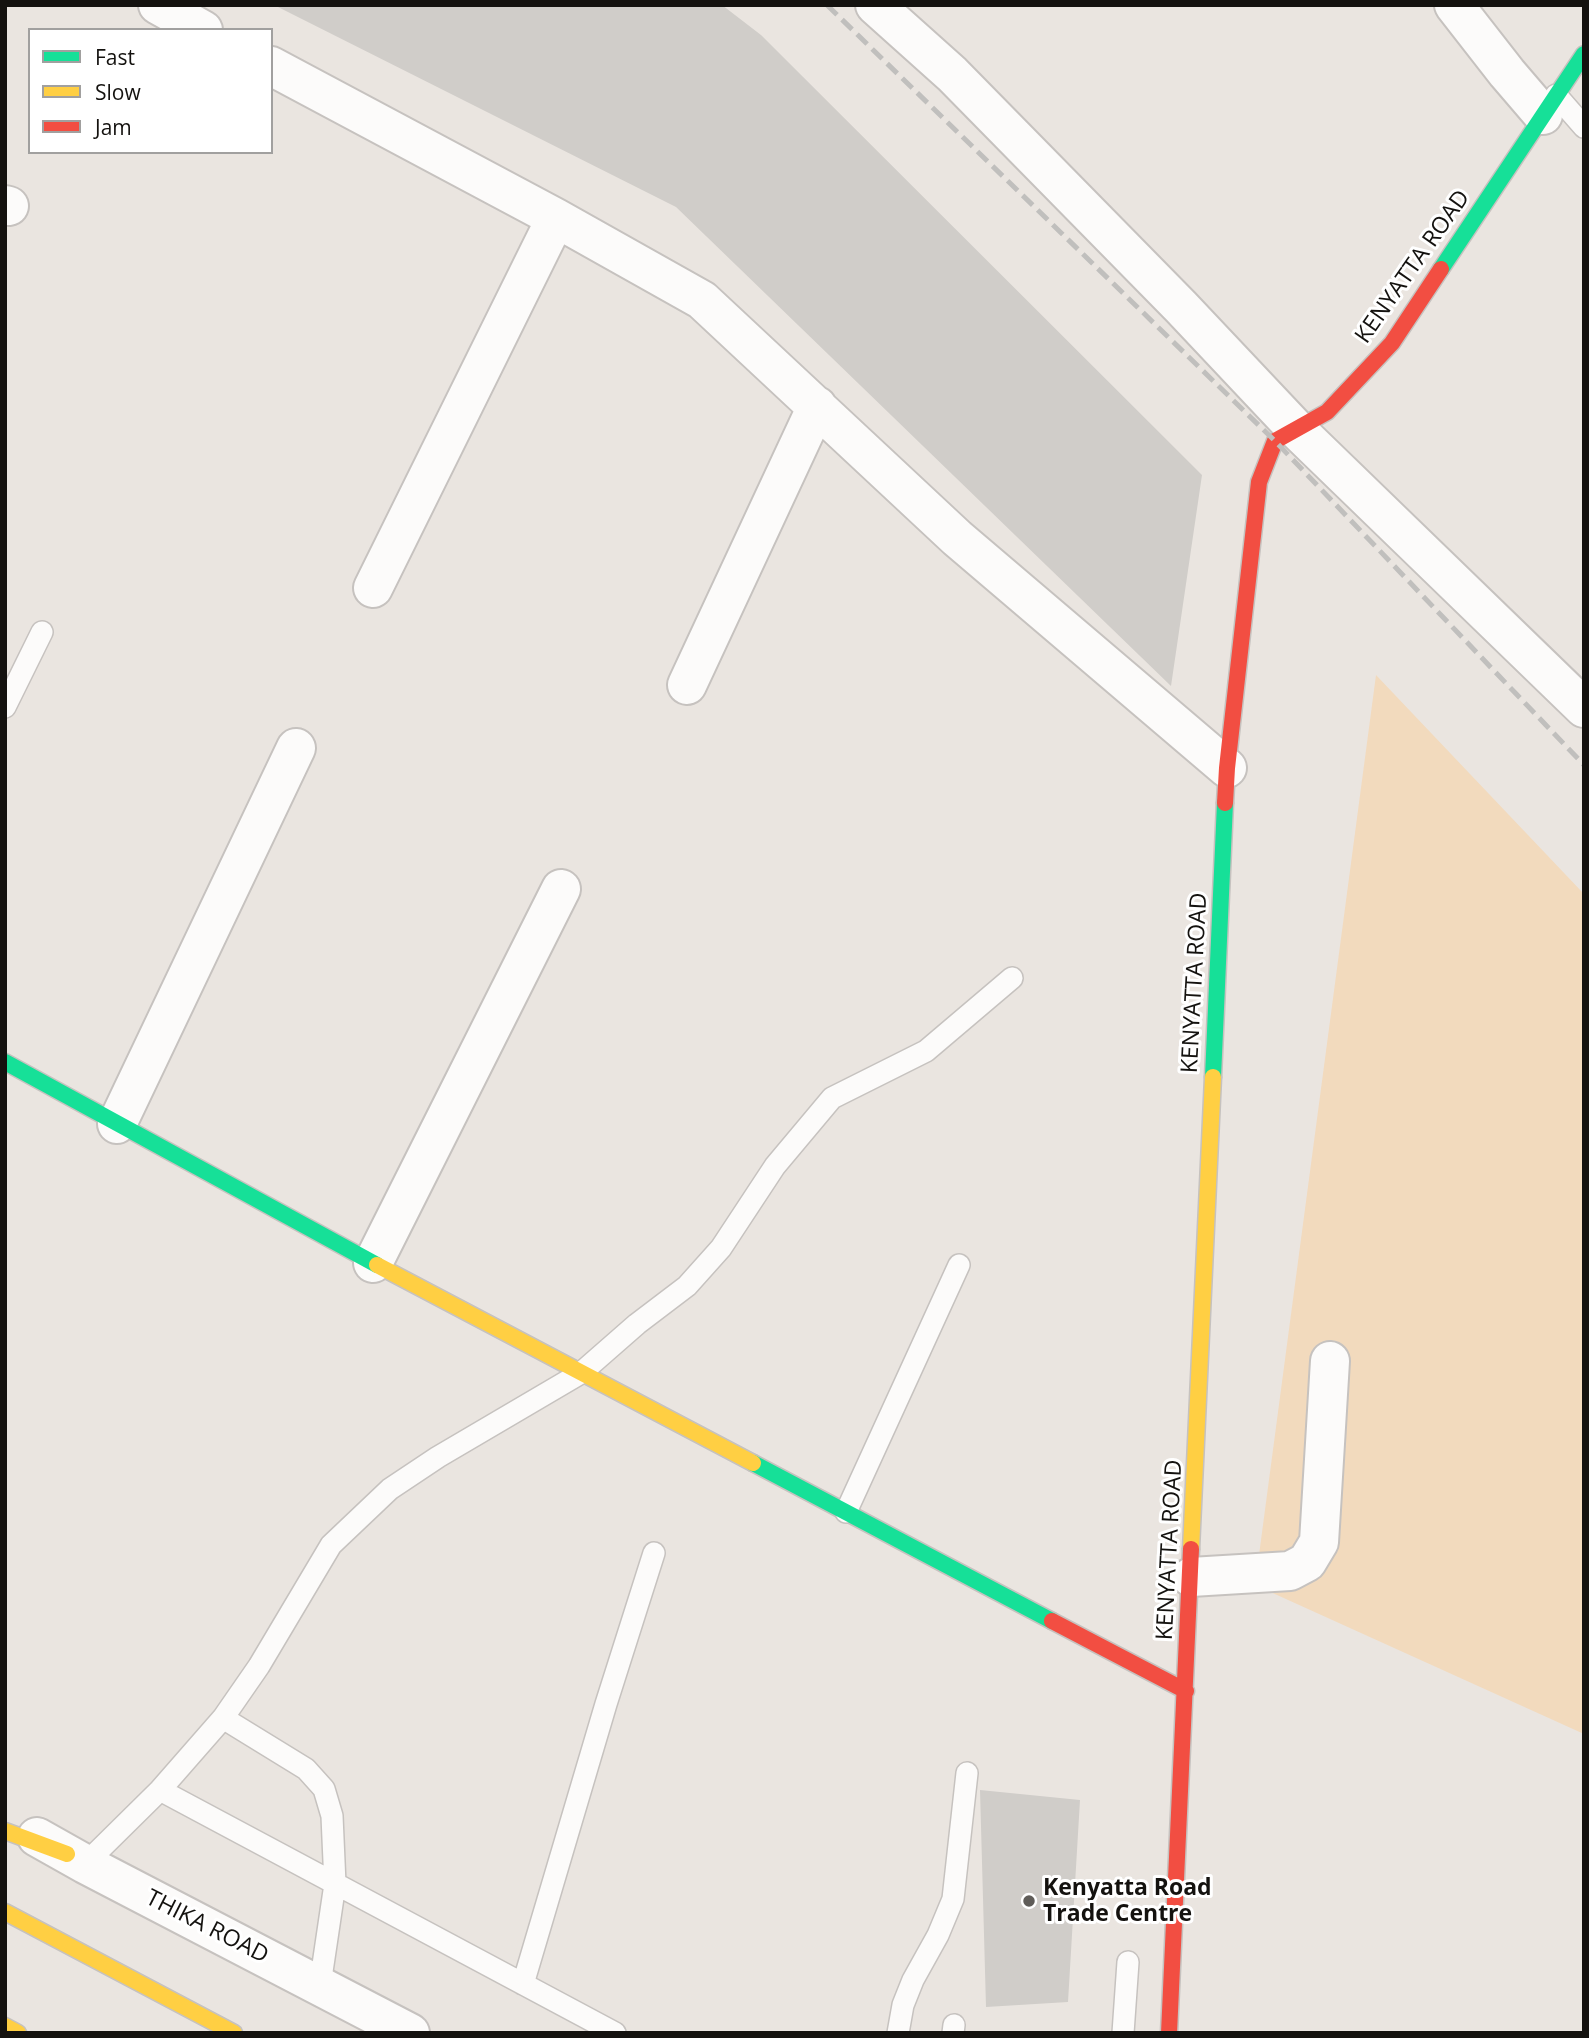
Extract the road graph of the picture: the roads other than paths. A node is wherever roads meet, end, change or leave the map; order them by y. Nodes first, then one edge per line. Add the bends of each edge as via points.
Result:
1 (158, 5) edge
2 (875, 5) edge
3 (1454, 5) edge
4 (199, 28) edge
5 (1584, 54) edge
6 (273, 67) edge
7 (1549, 105) junction
8 (1584, 127) edge
9 (556, 218) junction
10 (817, 406) junction
11 (1297, 430) junction
12 (373, 589) dead end
13 (42, 632) dead end
14 (687, 685) dead end
15 (5, 706) edge
16 (1584, 708) edge
17 (296, 748) dead end
18 (1227, 768) junction
19 (561, 890) dead end
20 (1012, 978) dead end
21 (5, 1062) edge
22 (117, 1124) junction
23 (373, 1263) junction
24 (959, 1265) dead end
25 (1329, 1361) dead end
26 (581, 1373) junction
27 (846, 1512) junction
28 (654, 1553) dead end
29 (1191, 1577) junction
30 (1186, 1691) junction
31 (223, 1718) junction
32 (967, 1773) dead end
33 (160, 1790) junction
34 (5, 1819) edge
35 (5, 1831) edge
36 (76, 1859) junction
37 (335, 1884) junction
38 (5, 1912) edge
39 (1128, 1962) dead end
40 (523, 1984) junction
41 (320, 1985) junction
42 (5, 2026) edge
43 (18, 2033) edge
44 (234, 2033) edge
45 (410, 2033) edge
46 (615, 2033) edge
47 (898, 2033) edge
48 (1123, 2033) edge
49 (1170, 2033) edge

1 - 4 street
2 - 11 street via 952,74
3 - 7 street via 1507,73
5 - 7 main road, KENYATTA ROAD
6 - 9 street
7 - 8 lane
7 - 11 main road, KENYATTA ROAD via 1392,343 1327,412
9 - 10 street via 702,299
9 - 12 street
10 - 14 street
10 - 18 street via 957,538
11 - 16 street
11 - 18 main road, KENYATTA ROAD via 1275,441 1259,482
13 - 15 lane
17 - 22 street
18 - 29 main road, KENYATTA ROAD
19 - 23 street
20 - 26 lane via 926,1051 832,1098 775,1166 721,1248 687,1286
21 - 22 main road
22 - 23 main road
23 - 26 main road
24 - 27 lane
25 - 29 street via 1319,1542 1307,1562 1290,1571
26 - 27 main road
26 - 31 lane via 390,1489 331,1545 259,1667
27 - 30 main road
28 - 40 lane
29 - 30 main road, KENYATTA ROAD
30 - 49 main road, KENYATTA ROAD
31 - 33 lane
31 - 37 lane via 306,1769 324,1788 332,1816
32 - 47 lane via 953,1899 913,1980
33 - 36 lane
33 - 37 lane
34 - 36 street, THIKA ROAD
35 - 36 main road
36 - 41 street, THIKA ROAD
37 - 40 lane
37 - 41 lane
38 - 44 main road
39 - 48 lane
40 - 46 lane
41 - 45 street, THIKA ROAD
42 - 43 main road

